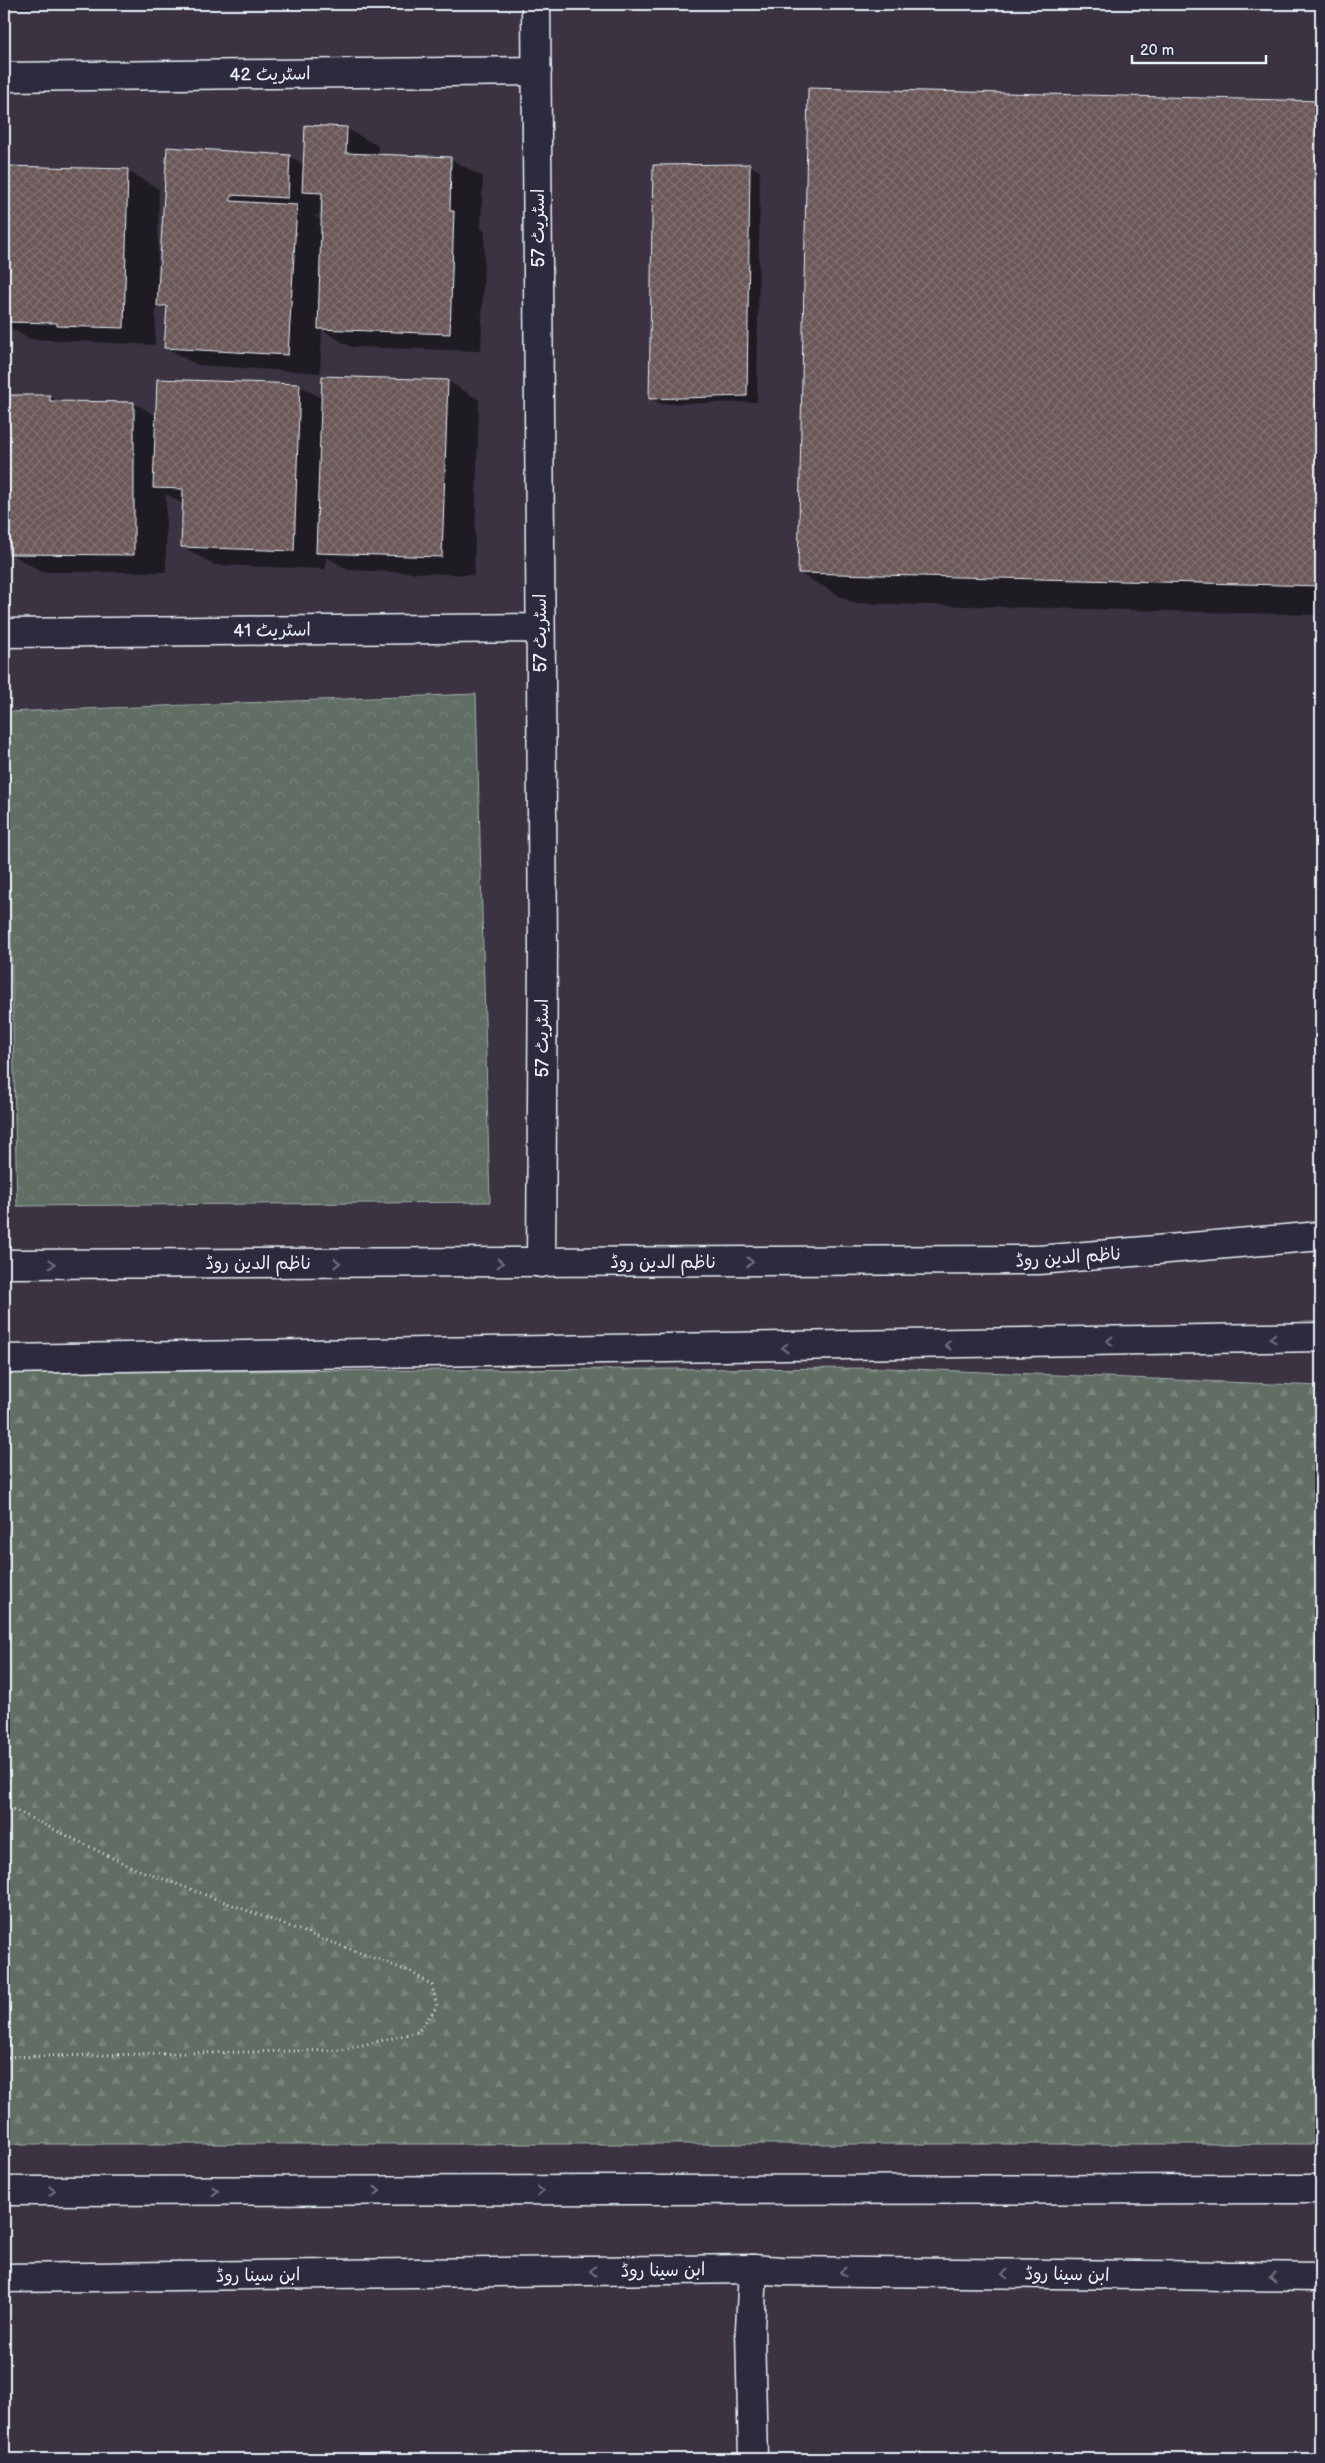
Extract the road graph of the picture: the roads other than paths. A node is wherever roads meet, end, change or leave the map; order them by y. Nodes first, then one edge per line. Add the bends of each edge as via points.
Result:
1 (536, 4) edge
2 (537, 71) junction
3 (4, 77) edge
4 (540, 628) junction
5 (4, 633) edge
6 (1321, 1236) edge
7 (541, 1263) junction
8 (4, 1264) edge
9 (1321, 1337) edge
10 (4, 1359) edge
11 (1321, 2189) edge
12 (4, 2191) edge
13 (753, 2269) junction
14 (1321, 2277) edge
15 (4, 2278) edge
16 (753, 2459) edge

1 - 2 main road, اسٹریٹ 57
2 - 3 main road, اسٹریٹ 42
2 - 4 main road, اسٹریٹ 57
4 - 5 main road, اسٹریٹ 41
4 - 7 main road, اسٹریٹ 57
7 -> 6 main road, ناظم الدین روڈ via 1039,1260
8 -> 7 main road, ناظم الدین روڈ
9 -> 10 main road
12 -> 11 main road
14 -> 13 main road, ابن سینا روڈ
13 -> 15 main road, ابن سینا روڈ
13 - 16 main road via 750,2329

